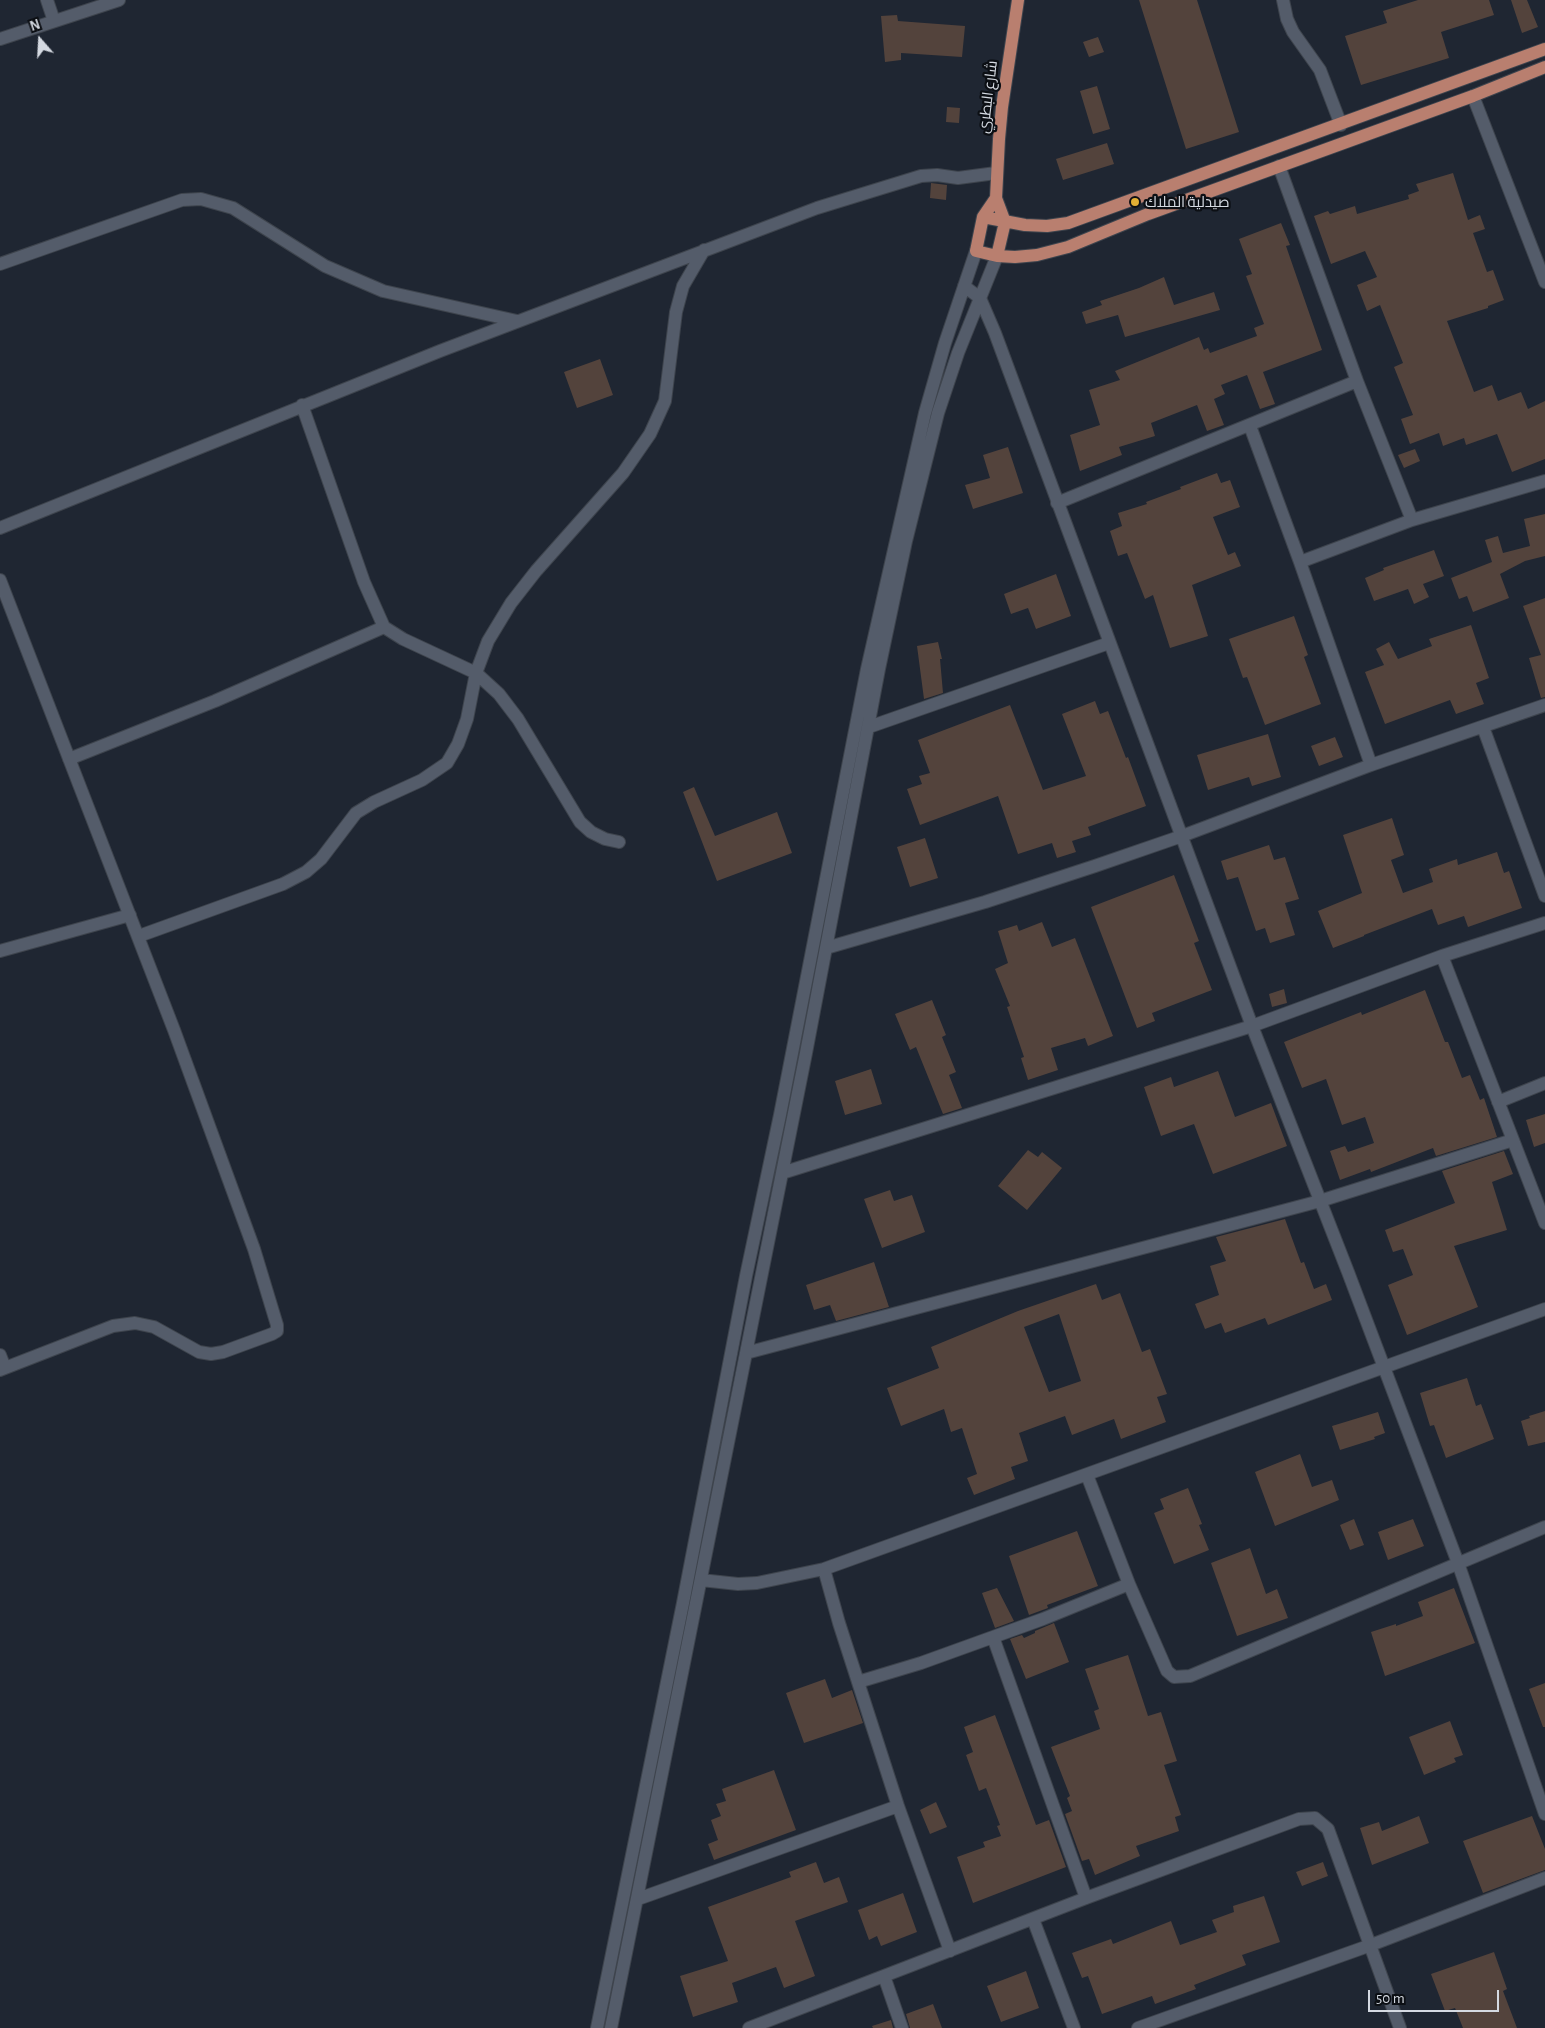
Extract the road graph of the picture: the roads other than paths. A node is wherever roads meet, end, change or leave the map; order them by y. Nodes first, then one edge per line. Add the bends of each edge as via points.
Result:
1 (47, 0) edge
2 (120, 0) edge
3 (1018, 0) edge
4 (1283, 0) edge
5 (54, 21) junction
6 (0, 39) edge
7 (1545, 49) edge
8 (1545, 67) edge
9 (1473, 96) junction
10 (1341, 125) junction
11 (1280, 166) junction
12 (996, 173) junction
13 (996, 198) junction
14 (983, 217) junction
15 (1005, 222) junction
16 (704, 250) junction
17 (976, 251) junction
18 (997, 256) junction
19 (0, 264) edge
20 (1545, 282) edge
21 (964, 286) junction
22 (980, 298) junction
23 (517, 321) junction
24 (1357, 381) junction
25 (302, 406) junction
26 (1250, 426) junction
27 (1545, 481) edge
28 (1057, 502) junction
29 (1412, 520) junction
30 (0, 528) edge
31 (1300, 562) junction
32 (0, 580) edge
33 (384, 628) junction
34 (1109, 644) junction
35 (476, 673) junction
36 (1545, 705) edge
37 (1483, 726) junction
38 (869, 727) junction
39 (69, 759) junction
40 (1372, 765) junction
41 (1182, 836) junction
42 (619, 842) dead end
43 (1545, 896) edge
44 (130, 915) junction
45 (1545, 923) edge
46 (139, 936) junction
47 (826, 948) junction
48 (0, 951) edge
49 (1442, 956) junction
50 (1252, 1026) junction
51 (1545, 1083) edge
52 (1498, 1102) junction
53 (1513, 1140) junction
54 (782, 1174) junction
55 (1320, 1201) junction
56 (1545, 1223) edge
57 (1545, 1309) edge
58 (746, 1353) junction
59 (0, 1354) edge
60 (1384, 1368) junction
61 (2, 1369) edge
62 (714, 1438) junction
63 (728, 1442) junction
64 (1087, 1475) junction
65 (1545, 1527) edge
66 (1458, 1563) junction
67 (824, 1569) junction
68 (701, 1580) junction
69 (1130, 1584) junction
70 (994, 1637) junction
71 (858, 1682) junction
72 (898, 1806) junction
73 (1545, 1814) edge
74 (1545, 1878) edge
75 (638, 1898) junction
76 (1086, 1898) junction
77 (1033, 1919) junction
78 (1371, 1945) junction
79 (950, 1951) junction
80 (884, 1976) junction
81 (597, 2028) edge
82 (611, 2028) edge
83 (749, 2028) edge
84 (902, 2028) edge
85 (1074, 2028) edge
86 (1138, 2028) edge
87 (1400, 2028) edge

1 - 5 street
2 - 5 street
3 - 12 main road, شارع البطري
4 - 10 street via 1293,32 1320,70
5 - 6 street
7 - 10 main road
8 - 9 main road
9 - 11 main road
9 - 20 street
10 - 15 main road via 1068,223 1047,226
11 - 18 main road via 1068,247 1015,257
11 - 24 street
12 - 13 main road, شارع البطري
12 - 16 street via 958,178 921,176 817,208
13 - 14 main road
13 - 15 main road
14 - 15 main road
14 - 17 main road
15 - 18 main road
16 - 23 street
16 - 35 street via 683,286 676,312 665,401 650,434 623,473 511,603 488,641
17 - 18 main road
17 - 21 street
18 - 22 street
19 - 23 street via 182,200 202,199 233,208 325,266 383,291
21 - 22 street
21 - 62 street via 925,413 867,669
22 - 28 street
22 - 38 street via 938,413 904,551
23 - 25 street
24 - 26 street
24 - 29 street
25 - 30 street
25 - 33 street via 364,582
26 - 28 street
26 - 31 street
27 - 29 street
28 - 34 street
29 - 31 street
31 - 40 street
32 - 39 street
33 - 35 street
33 - 39 street via 215,701
34 - 38 street
34 - 41 street
35 - 42 street via 499,694 518,719 580,822 605,840
35 - 46 street via 467,719 447,763 422,780 356,814 321,859 306,872 283,884
36 - 37 street
37 - 40 street
37 - 43 street
38 - 47 street
39 - 44 street
40 - 41 street
41 - 47 street via 985,902
41 - 50 street
44 - 46 street
44 - 48 street
45 - 49 street
46 - 61 street via 254,1249 277,1331 211,1354 199,1352 154,1327 135,1323 113,1326
47 - 54 street
49 - 50 street
49 - 52 street
50 - 54 street
50 - 55 street
51 - 52 street
52 - 53 street
53 - 55 street
53 - 56 street
54 - 58 street
55 - 58 street
55 - 60 street
57 - 60 street
58 - 63 street
59 - 61 street
60 - 64 street
60 - 66 street
62 - 63 street
62 - 81 street
63 - 68 street
64 - 67 street
64 - 69 street
65 - 66 street
66 - 69 street via 1190,1676 1174,1677 1166,1670
66 - 73 street
67 - 68 street via 757,1583
67 - 71 street
68 - 75 street
69 - 70 street
70 - 71 street via 921,1664
70 - 76 street
71 - 72 street
72 - 75 street
72 - 79 street
74 - 78 street
75 - 82 street
76 - 77 street
76 - 78 street via 1299,1819 1315,1818 1328,1829
77 - 79 street
77 - 85 street
78 - 86 street
78 - 87 street
79 - 80 street
80 - 83 street
80 - 84 street

